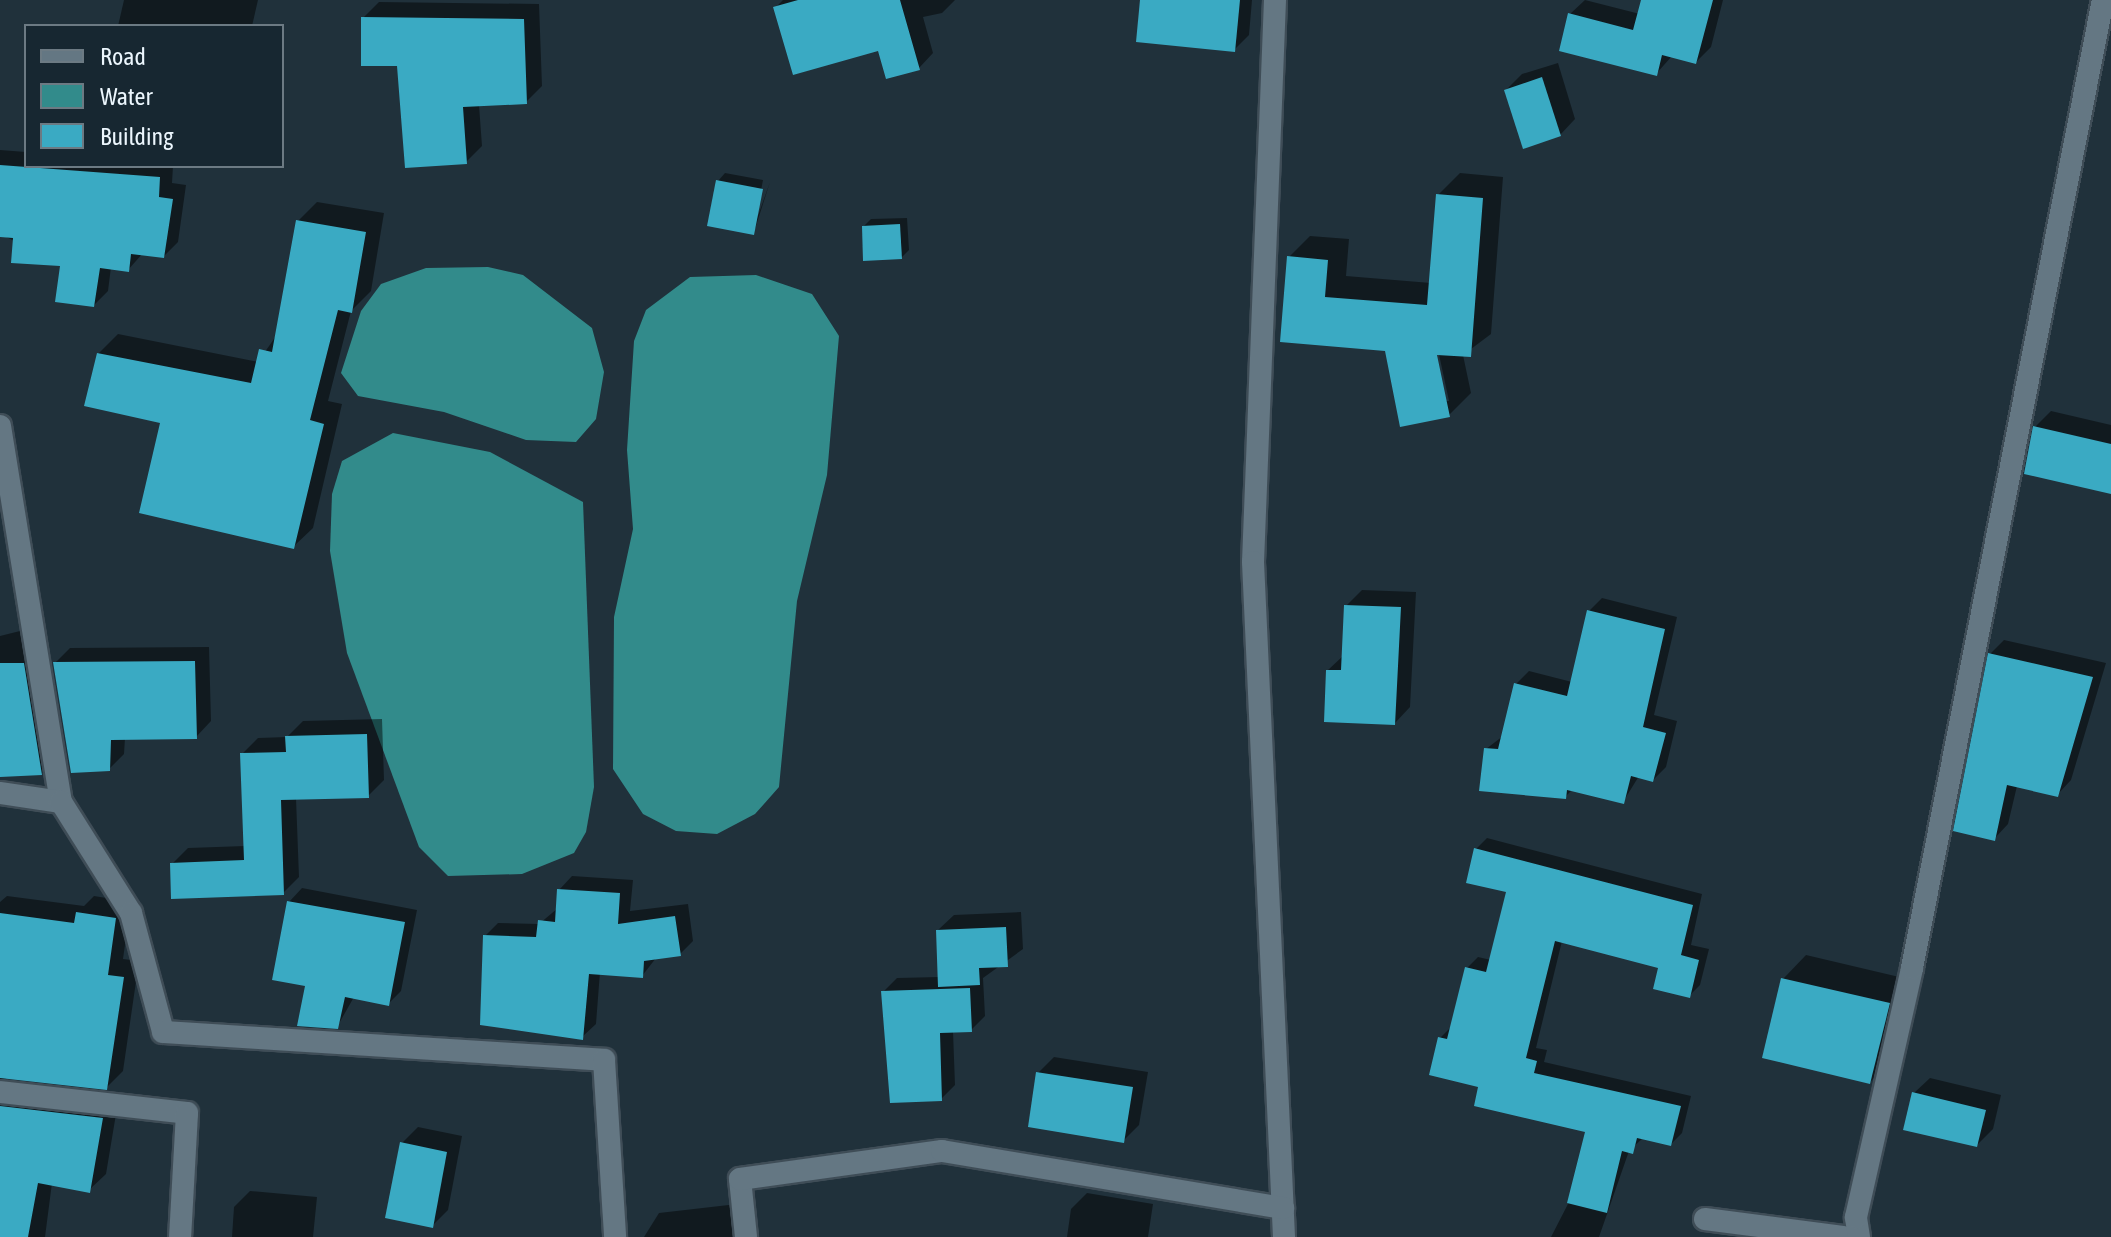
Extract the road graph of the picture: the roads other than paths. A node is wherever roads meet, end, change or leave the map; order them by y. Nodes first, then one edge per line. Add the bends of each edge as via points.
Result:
1 (1275, 0) edge
2 (2103, 0) edge
3 (0, 426) edge
4 (0, 793) edge
5 (61, 802) junction
6 (0, 1092) edge
7 (1283, 1208) junction
8 (1705, 1219) dead end
9 (180, 1237) edge
10 (615, 1237) edge
11 (746, 1237) edge
12 (1284, 1237) edge
13 (1843, 1237) edge
14 (1859, 1237) edge

1 - 7 street via 1253,562
2 - 14 street via 1912,968 1856,1217
3 - 5 street
4 - 5 street
5 - 10 street via 131,913 163,1032 604,1060
6 - 9 street via 187,1113
7 - 11 street via 942,1151 740,1179
7 - 12 street
8 - 13 street

